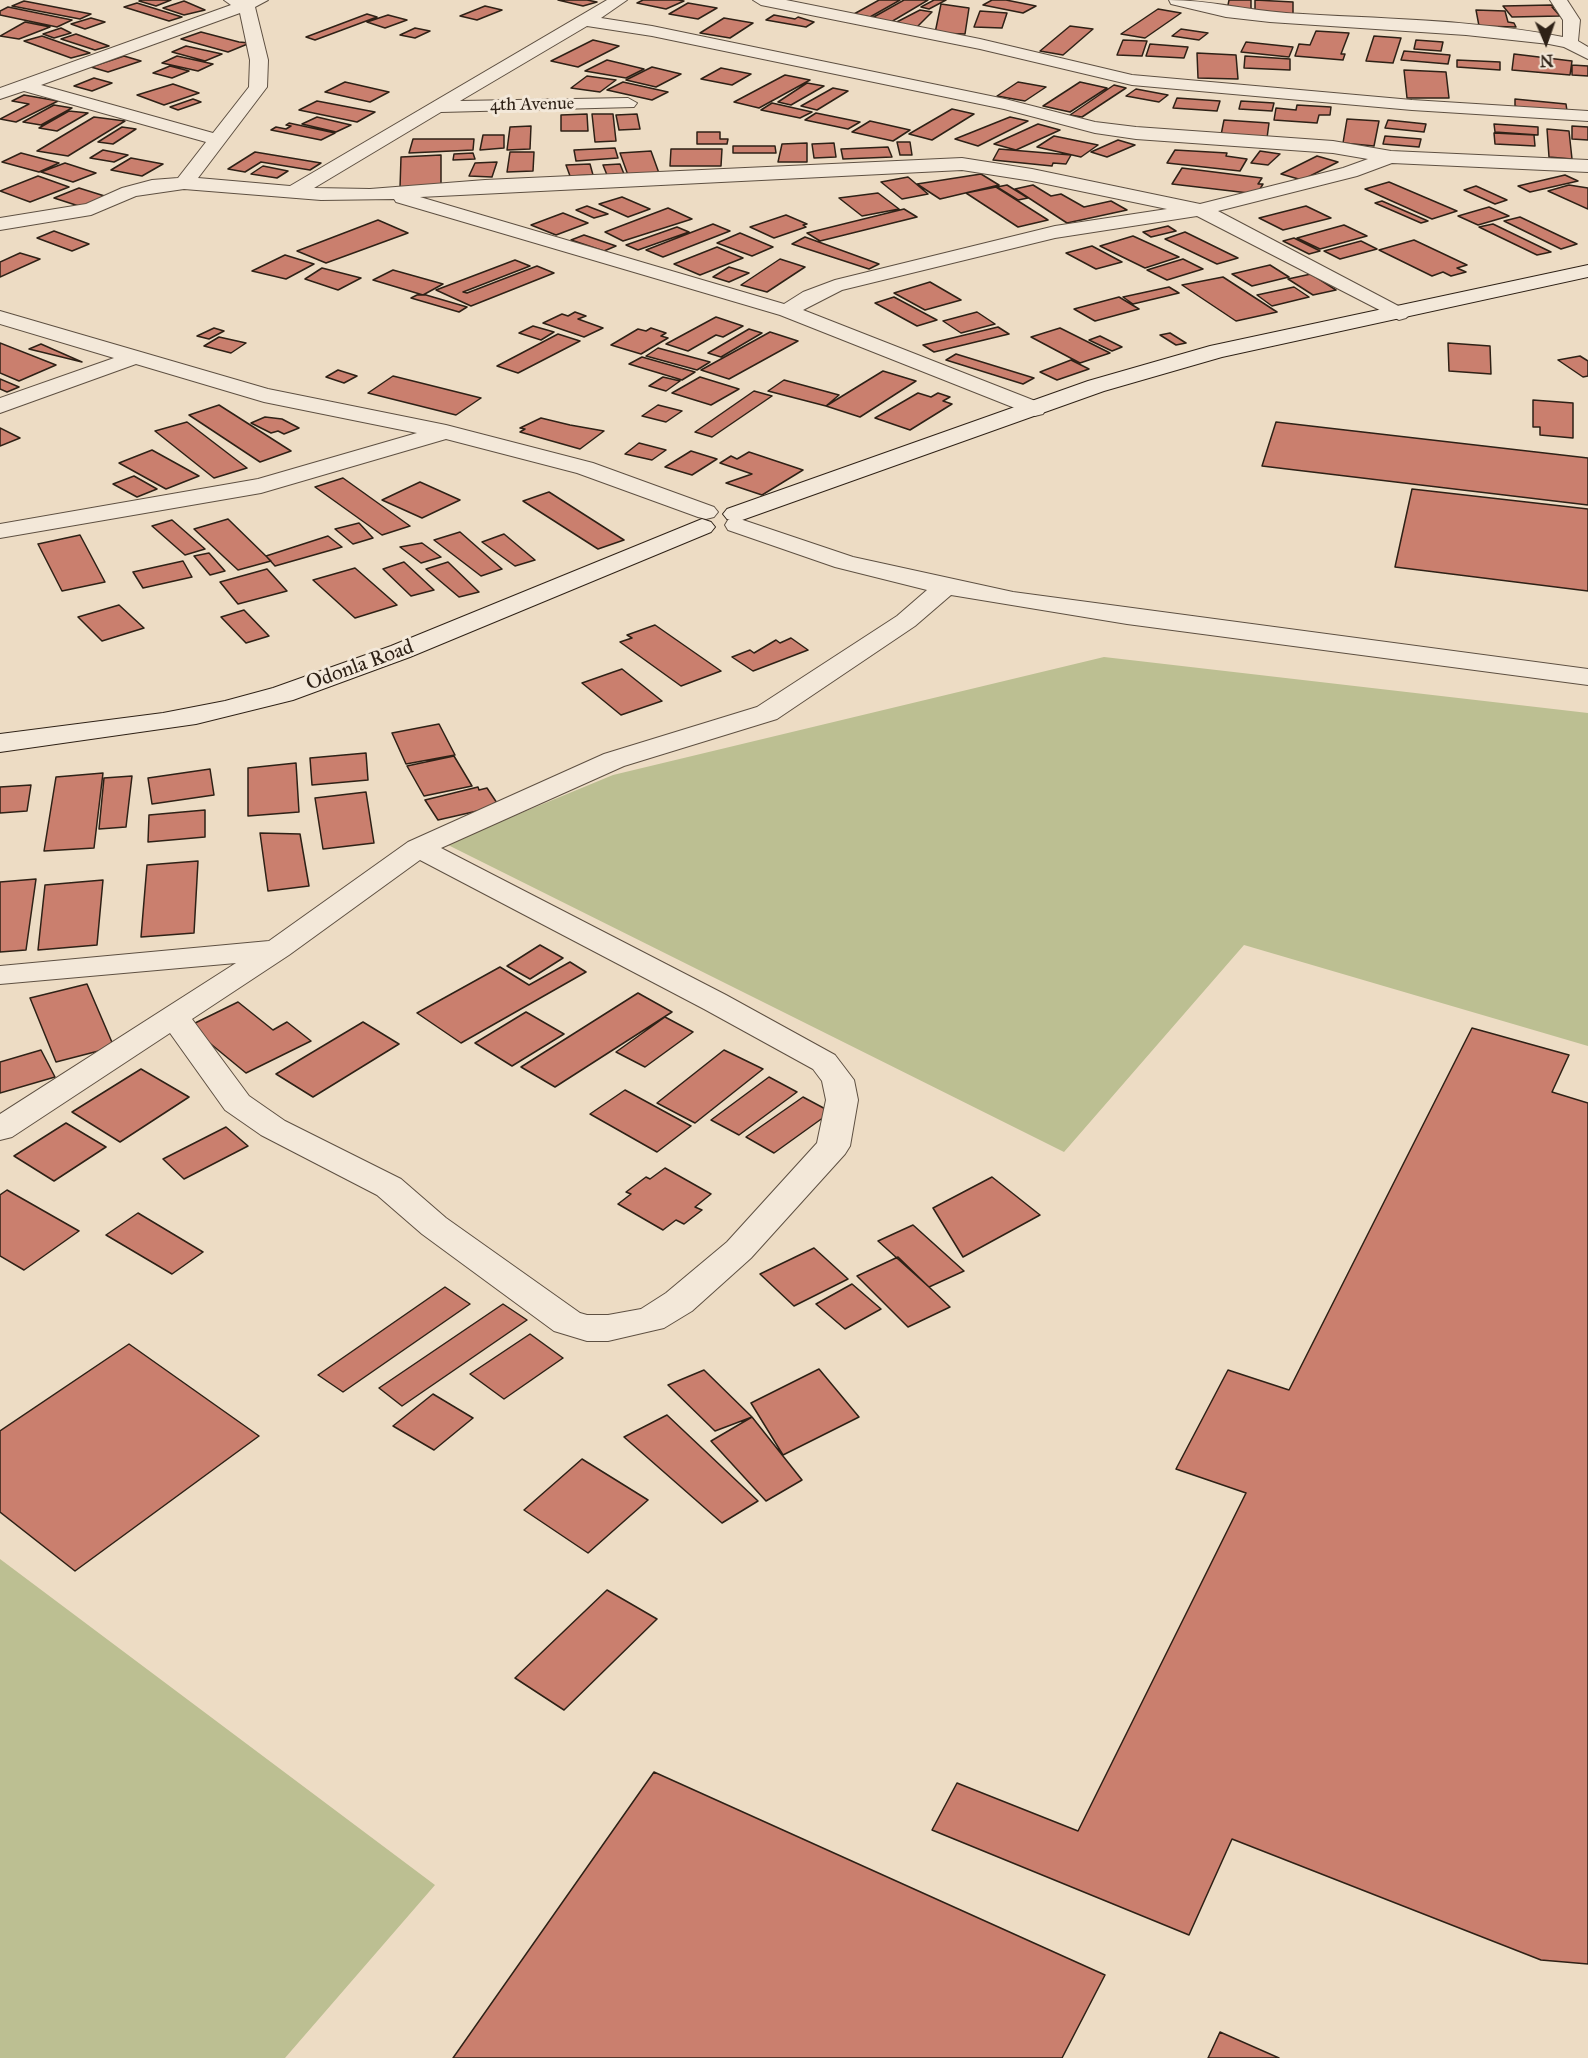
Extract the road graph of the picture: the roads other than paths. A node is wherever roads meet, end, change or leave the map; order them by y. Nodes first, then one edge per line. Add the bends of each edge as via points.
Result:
1 (619, 0) edge
2 (761, 0) edge
3 (1177, 0) edge
4 (1558, 0) edge
5 (246, 1) edge
6 (581, 20) junction
7 (1569, 44) junction
8 (1588, 54) edge
9 (24, 86) junction
10 (0, 94) edge
11 (628, 103) dead end
12 (436, 107) junction
13 (1588, 116) edge
14 (215, 139) junction
15 (1391, 157) junction
16 (1588, 166) edge
17 (184, 183) junction
18 (296, 190) junction
19 (391, 194) junction
20 (1200, 210) junction
21 (0, 224) edge
22 (1588, 271) edge
23 (787, 311) junction
24 (1399, 314) junction
25 (0, 317) edge
26 (136, 357) junction
27 (0, 405) edge
28 (1035, 409) junction
29 (446, 432) junction
30 (704, 520) junction
31 (737, 520) junction
32 (0, 531) edge
33 (946, 586) junction
34 (1588, 677) edge
35 (0, 743) edge
36 (418, 848) junction
37 (278, 949) junction
38 (0, 975) edge
39 (174, 1017) junction
40 (0, 1129) edge

1 - 6 street
2 - 13 street via 980,44 1132,80
3 - 7 street via 1227,12 1367,16
4 - 7 street via 1573,17
5 - 9 street
5 - 14 street via 259,60 258,87
6 - 12 street
6 - 15 street via 652,31 1005,104 1095,127 1333,147
7 - 8 street
9 - 10 street
9 - 14 street
11 - 12 street, 4th Avenue
12 - 18 street
14 - 17 street
15 - 16 street
15 - 20 street via 1350,172
17 - 18 street
17 - 21 street via 129,192 91,209
18 - 19 street
19 - 20 street via 962,164
19 - 23 street
20 - 23 street via 1055,232 836,286
20 - 24 street
22 - 24 street
23 - 28 street
24 - 28 street via 1218,351 1096,386
25 - 26 street
26 - 27 street
26 - 29 street via 264,395
28 - 31 street
29 - 30 street via 585,468
29 - 32 street via 261,486
30 - 31 street via 721,511
30 - 35 street, Odonla Road via 570,584 403,651 267,699 204,713
31 - 33 street via 770,539
33 - 34 street via 1079,610
33 - 36 street via 906,621 767,713 614,760
36 - 37 street
36 - 39 street via 725,1007 824,1062 838,1080 842,1100 833,1146 739,1250 679,1302 651,1318 608,1328 587,1328 567,1322 434,1226 389,1187 273,1128 237,1103
37 - 38 street
37 - 39 street
39 - 40 street

